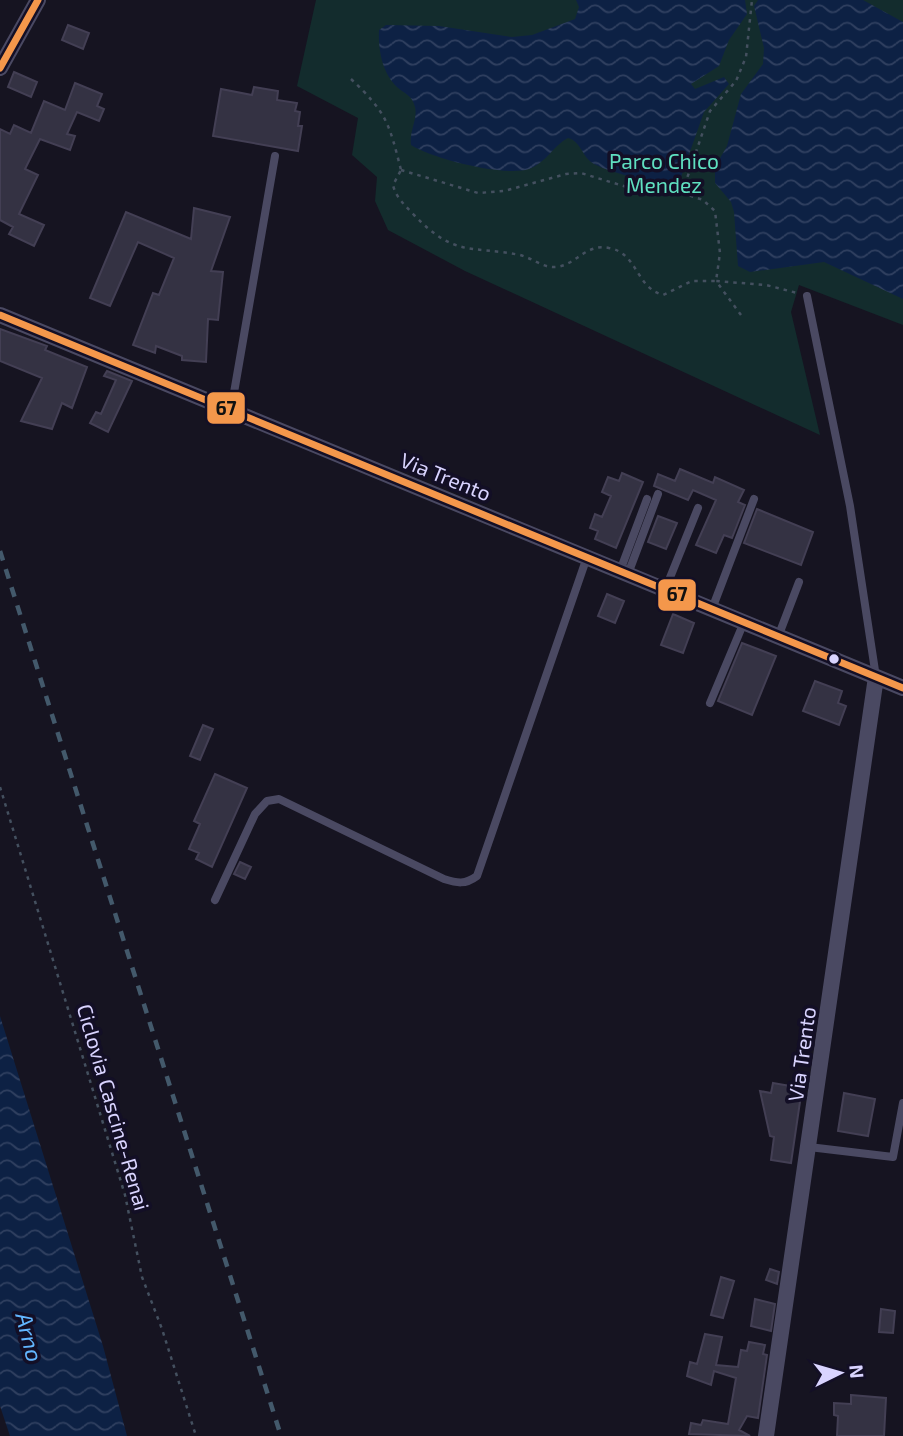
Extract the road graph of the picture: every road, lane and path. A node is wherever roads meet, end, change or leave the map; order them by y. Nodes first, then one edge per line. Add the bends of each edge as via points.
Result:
1 (38, 0) edge
2 (751, 0) edge
3 (0, 68) edge
4 (351, 79) dead end
5 (275, 156) dead end
6 (401, 170) junction
7 (682, 193) junction
8 (716, 281) junction
9 (807, 296) joint
10 (0, 315) edge
11 (741, 315) dead end
12 (231, 410) junction
13 (658, 494) dead end
14 (647, 499) dead end
15 (754, 499) dead end
16 (698, 508) dead end
17 (587, 557) junction
18 (624, 572) junction
19 (799, 582) dead end
20 (665, 590) junction
21 (712, 609) junction
22 (744, 622) junction
23 (778, 636) junction
24 (876, 677) junction
25 (903, 688) edge
26 (710, 703) dead end
27 (0, 787) edge
28 (215, 900) dead end
29 (903, 1103) edge
30 (809, 1147) junction
31 (196, 1436) edge
32 (766, 1436) edge

1 - 3 street
2 - 7 path via 746,57 736,81 710,111
4 - 6 path via 379,106
5 - 12 lane
6 - 7 path via 478,193 581,173 630,188
6 - 8 path via 393,185 396,195 432,234 461,248 515,254 557,267 584,251 607,247 632,261 644,286 663,295 692,281
7 - 8 path via 703,200 715,211 720,253
8 - 9 path via 766,285
8 - 11 path
9 - 24 lane via 850,506
10 - 12 street, Via Trento
12 - 17 street, Via Trento
13 - 18 lane
14 - 18 lane
15 - 21 lane
16 - 20 lane
17 - 18 street, Via Trento
17 - 28 lane via 477,876 458,883 443,879 279,799 267,801 255,814
18 - 20 street, Via Trento
19 - 23 lane
20 - 21 street, Via Trento
21 - 22 street, Via Trento
22 - 23 street, Via Trento
22 - 26 lane
23 - 24 street, Via Trento
24 - 25 street, Via Trento
24 - 30 street, Via Trento
27 - 31 path, Ciclovia Cascine-Renai via 125,1195 142,1277
29 - 30 lane via 893,1157
30 - 32 street, Via Trento

